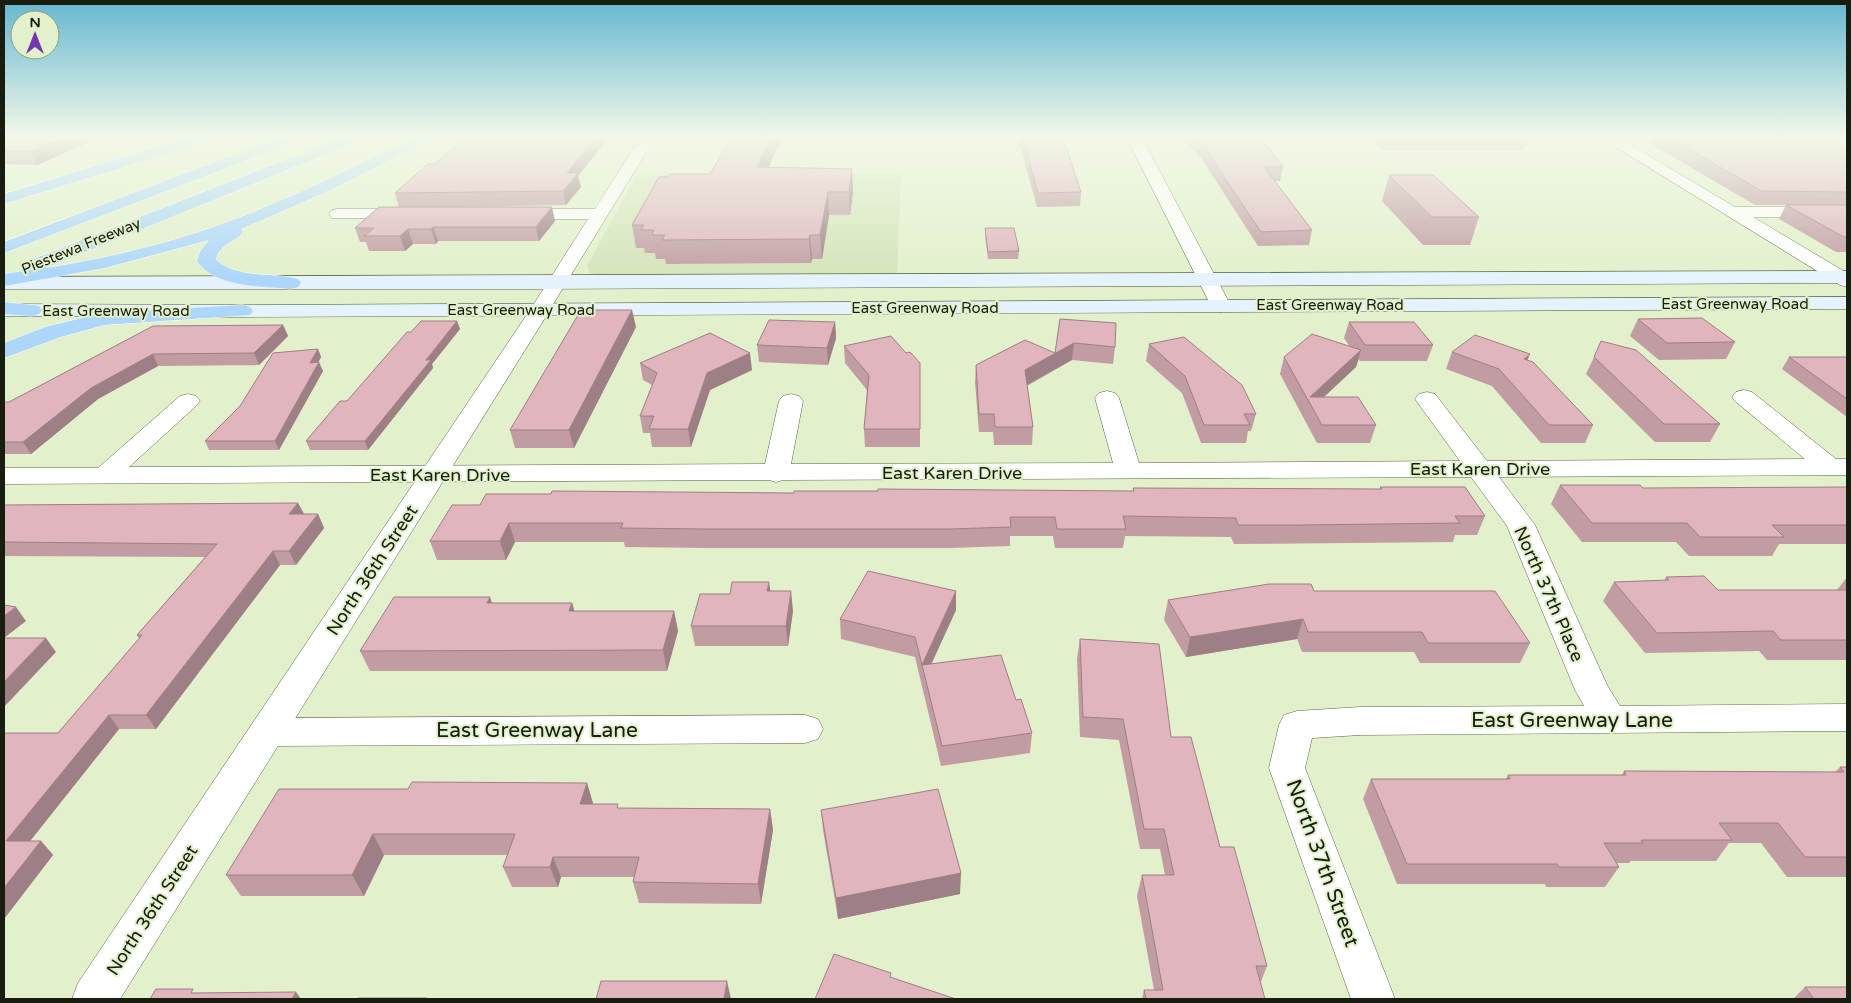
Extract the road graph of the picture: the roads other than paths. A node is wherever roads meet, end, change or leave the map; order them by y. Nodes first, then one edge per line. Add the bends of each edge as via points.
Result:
1 (50, 185) edge
2 (169, 185) edge
3 (239, 185) edge
4 (326, 185) edge
5 (618, 185) edge
6 (1158, 185) edge
7 (1688, 185) edge
8 (4, 199) edge
9 (267, 212) junction
10 (1734, 212) junction
11 (1847, 212) edge
12 (338, 214) dead end
13 (421, 214) edge
14 (500, 214) edge
15 (600, 214) junction
16 (4, 248) edge
17 (1845, 278) edge
18 (4, 280) edge
19 (1208, 280) junction
20 (73, 283) junction
21 (291, 283) junction
22 (558, 283) junction
23 (4, 288) edge
24 (1847, 303) edge
25 (1221, 306) junction
26 (4, 309) edge
27 (540, 310) junction
28 (243, 311) junction
29 (4, 351) edge
30 (1108, 398) dead end
31 (1744, 398) dead end
32 (1427, 400) dead end
33 (188, 401) dead end
34 (791, 401) dead end
35 (1839, 468) edge
36 (1479, 469) junction
37 (1129, 472) junction
38 (776, 474) junction
39 (4, 476) edge
40 (104, 476) junction
41 (432, 476) junction
42 (1847, 718) edge
43 (1611, 720) junction
44 (1297, 725) joint
45 (805, 729) dead end
46 (268, 732) junction
47 (94, 999) edge
48 (1373, 999) edge

1 - 8 highway
2 - 16 highway, Piestewa Freeway
3 - 18 highway, Piestewa Freeway
4 - 9 highway
5 - 15 street, North 36th Street
6 - 19 street
7 - 10 street
9 - 18 highway via 204,236 113,260
9 - 21 highway via 213,246 206,255 206,261 211,268 226,275
10 - 11 street
10 - 17 street
12 - 13 street
14 - 15 street
15 - 22 street, North 36th Street
17 - 19 main road, East Greenway Road
18 - 20 main road, East Greenway Road
19 - 22 main road, East Greenway Road
19 - 25 street
20 - 21 main road, East Greenway Road
20 - 23 highway
21 - 22 main road, East Greenway Road
22 - 27 street, North 36th Street
24 - 25 main road, East Greenway Road
25 - 27 main road, East Greenway Road
26 - 28 main road, East Greenway Road
27 - 28 main road, East Greenway Road
27 - 41 street, North 36th Street
28 - 29 highway via 103,319 53,332
30 - 37 street
31 - 35 street, East Karen Drive
32 - 36 street, North 37th Place
33 - 40 street
34 - 38 street
35 - 36 street, East Karen Drive
36 - 37 street, East Karen Drive
36 - 43 street, North 37th Place via 1521,526 1592,690
37 - 38 street, East Karen Drive
38 - 41 street, East Karen Drive
39 - 40 street, East Karen Drive
40 - 41 street, East Karen Drive
41 - 46 street, North 36th Street
42 - 43 street, East Greenway Lane
43 - 44 street, East Greenway Lane via 1360,721
44 - 48 street, North 37th Street via 1287,768
45 - 46 street, East Greenway Lane
46 - 47 street, North 36th Street

